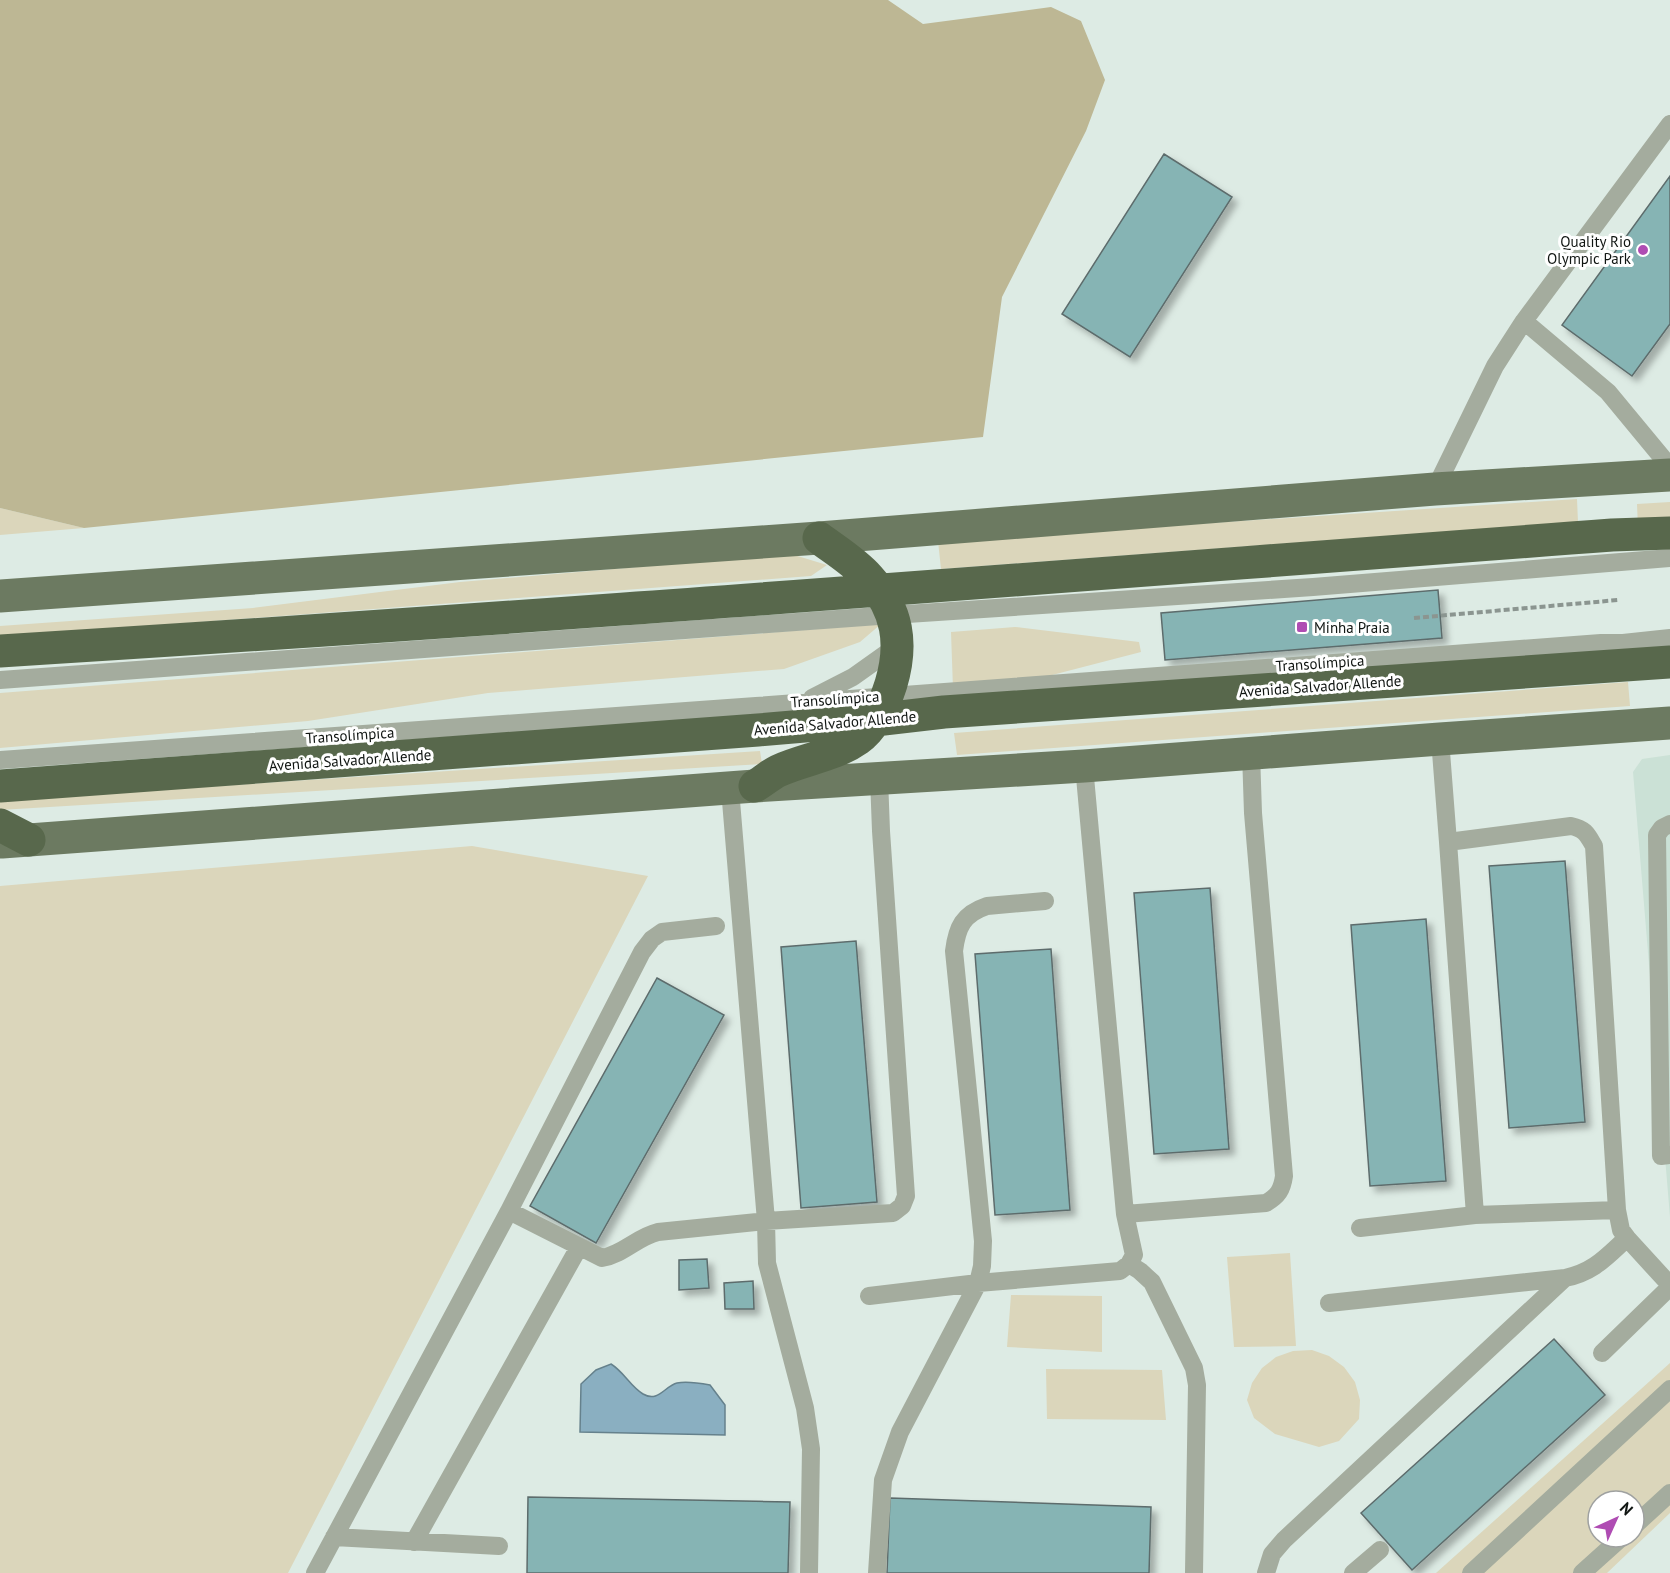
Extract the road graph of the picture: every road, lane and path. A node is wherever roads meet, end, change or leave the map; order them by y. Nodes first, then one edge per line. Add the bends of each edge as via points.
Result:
1 (1670, 124) edge
2 (1524, 321) junction
3 (1670, 467) edge
4 (1670, 475) edge
5 (1435, 489) junction
6 (1670, 533) edge
7 (819, 538) junction
8 (1670, 558) edge
9 (0, 596) edge
10 (1618, 600) dead end
11 (890, 617) junction
12 (1414, 618) dead end
13 (1670, 638) edge
14 (0, 651) edge
15 (1670, 662) edge
16 (0, 680) edge
17 (805, 701) junction
18 (881, 708) junction
19 (1670, 723) edge
20 (1440, 739) junction
21 (1251, 753) junction
22 (0, 760) edge
23 (1084, 766) junction
24 (879, 778) junction
25 (0, 786) edge
26 (742, 788) junction
27 (1670, 824) edge
28 (0, 825) edge
29 (14, 841) edge
30 (1448, 842) junction
31 (1045, 901) dead end
32 (716, 926) dead end
33 (1664, 990) edge
34 (1670, 1155) edge
35 (1617, 1210) junction
36 (509, 1211) junction
37 (1125, 1214) junction
38 (1475, 1215) junction
39 (766, 1221) junction
40 (1360, 1228) dead end
41 (1627, 1238) junction
42 (579, 1247) junction
43 (1129, 1264) junction
44 (1566, 1278) junction
45 (978, 1283) junction
46 (1670, 1286) edge
47 (869, 1296) dead end
48 (1329, 1303) dead end
49 (1602, 1353) dead end
50 (1670, 1389) edge
51 (1670, 1493) edge
52 (1646, 1515) edge
53 (334, 1537) junction
54 (414, 1542) junction
55 (499, 1546) dead end
56 (1609, 1549) edge
57 (1380, 1551) dead end
58 (315, 1573) edge
59 (809, 1573) edge
60 (878, 1573) edge
61 (1194, 1573) edge
62 (1266, 1573) edge
63 (1353, 1573) edge
64 (1472, 1573) edge
65 (1582, 1573) edge

1 - 2 lane
2 - 3 lane via 1608,392
2 - 5 lane via 1495,366
4 - 5 main road
5 - 7 main road
6 - 11 highway via 1612,535
7 - 9 main road
7 - 11 highway via 868,576
8 - 11 lane
10 - 12 path
11 - 14 highway via 297,633
11 - 16 lane
11 - 17 lane via 853,677
11 - 18 highway via 897,665
13 - 18 lane, Transolímpica via 1431,654
15 - 18 highway, Avenida Salvador Allende via 944,712
17 - 18 lane, Transolímpica
17 - 22 lane, Transolímpica
18 - 25 highway, Avenida Salvador Allende
18 - 26 highway via 860,737 836,752
19 - 20 main road
20 - 21 main road
20 - 30 lane
21 - 23 main road
21 - 37 lane via 1282,1188 1266,1203
23 - 24 main road
23 - 37 lane
24 - 26 main road
24 - 39 lane via 906,1196 893,1213
26 - 29 main road
26 - 39 lane
27 - 33 lane via 1657,835
28 - 29 highway
30 - 35 lane via 1570,826 1581,828 1594,846
30 - 38 lane
31 - 45 lane via 987,906 969,914 956,936 954,951 983,1241
32 - 36 lane via 662,932 642,952
33 - 34 lane via 1661,1156
35 - 38 lane
35 - 41 lane
36 - 42 lane
36 - 53 lane
37 - 43 lane via 1134,1255
38 - 40 lane
39 - 42 lane via 658,1232 602,1258
39 - 59 lane via 767,1263 805,1408 811,1449
41 - 44 lane via 1592,1269
41 - 46 lane
42 - 54 lane
43 - 45 lane via 1120,1271
43 - 61 lane via 1152,1282 1194,1368
44 - 48 lane
44 - 62 lane via 1284,1540 1272,1554
45 - 47 lane
45 - 60 lane via 900,1432 883,1480
46 - 49 lane
50 - 64 lane
51 - 52 lane
53 - 54 lane
53 - 58 lane
54 - 55 lane
56 - 65 lane
57 - 63 lane

